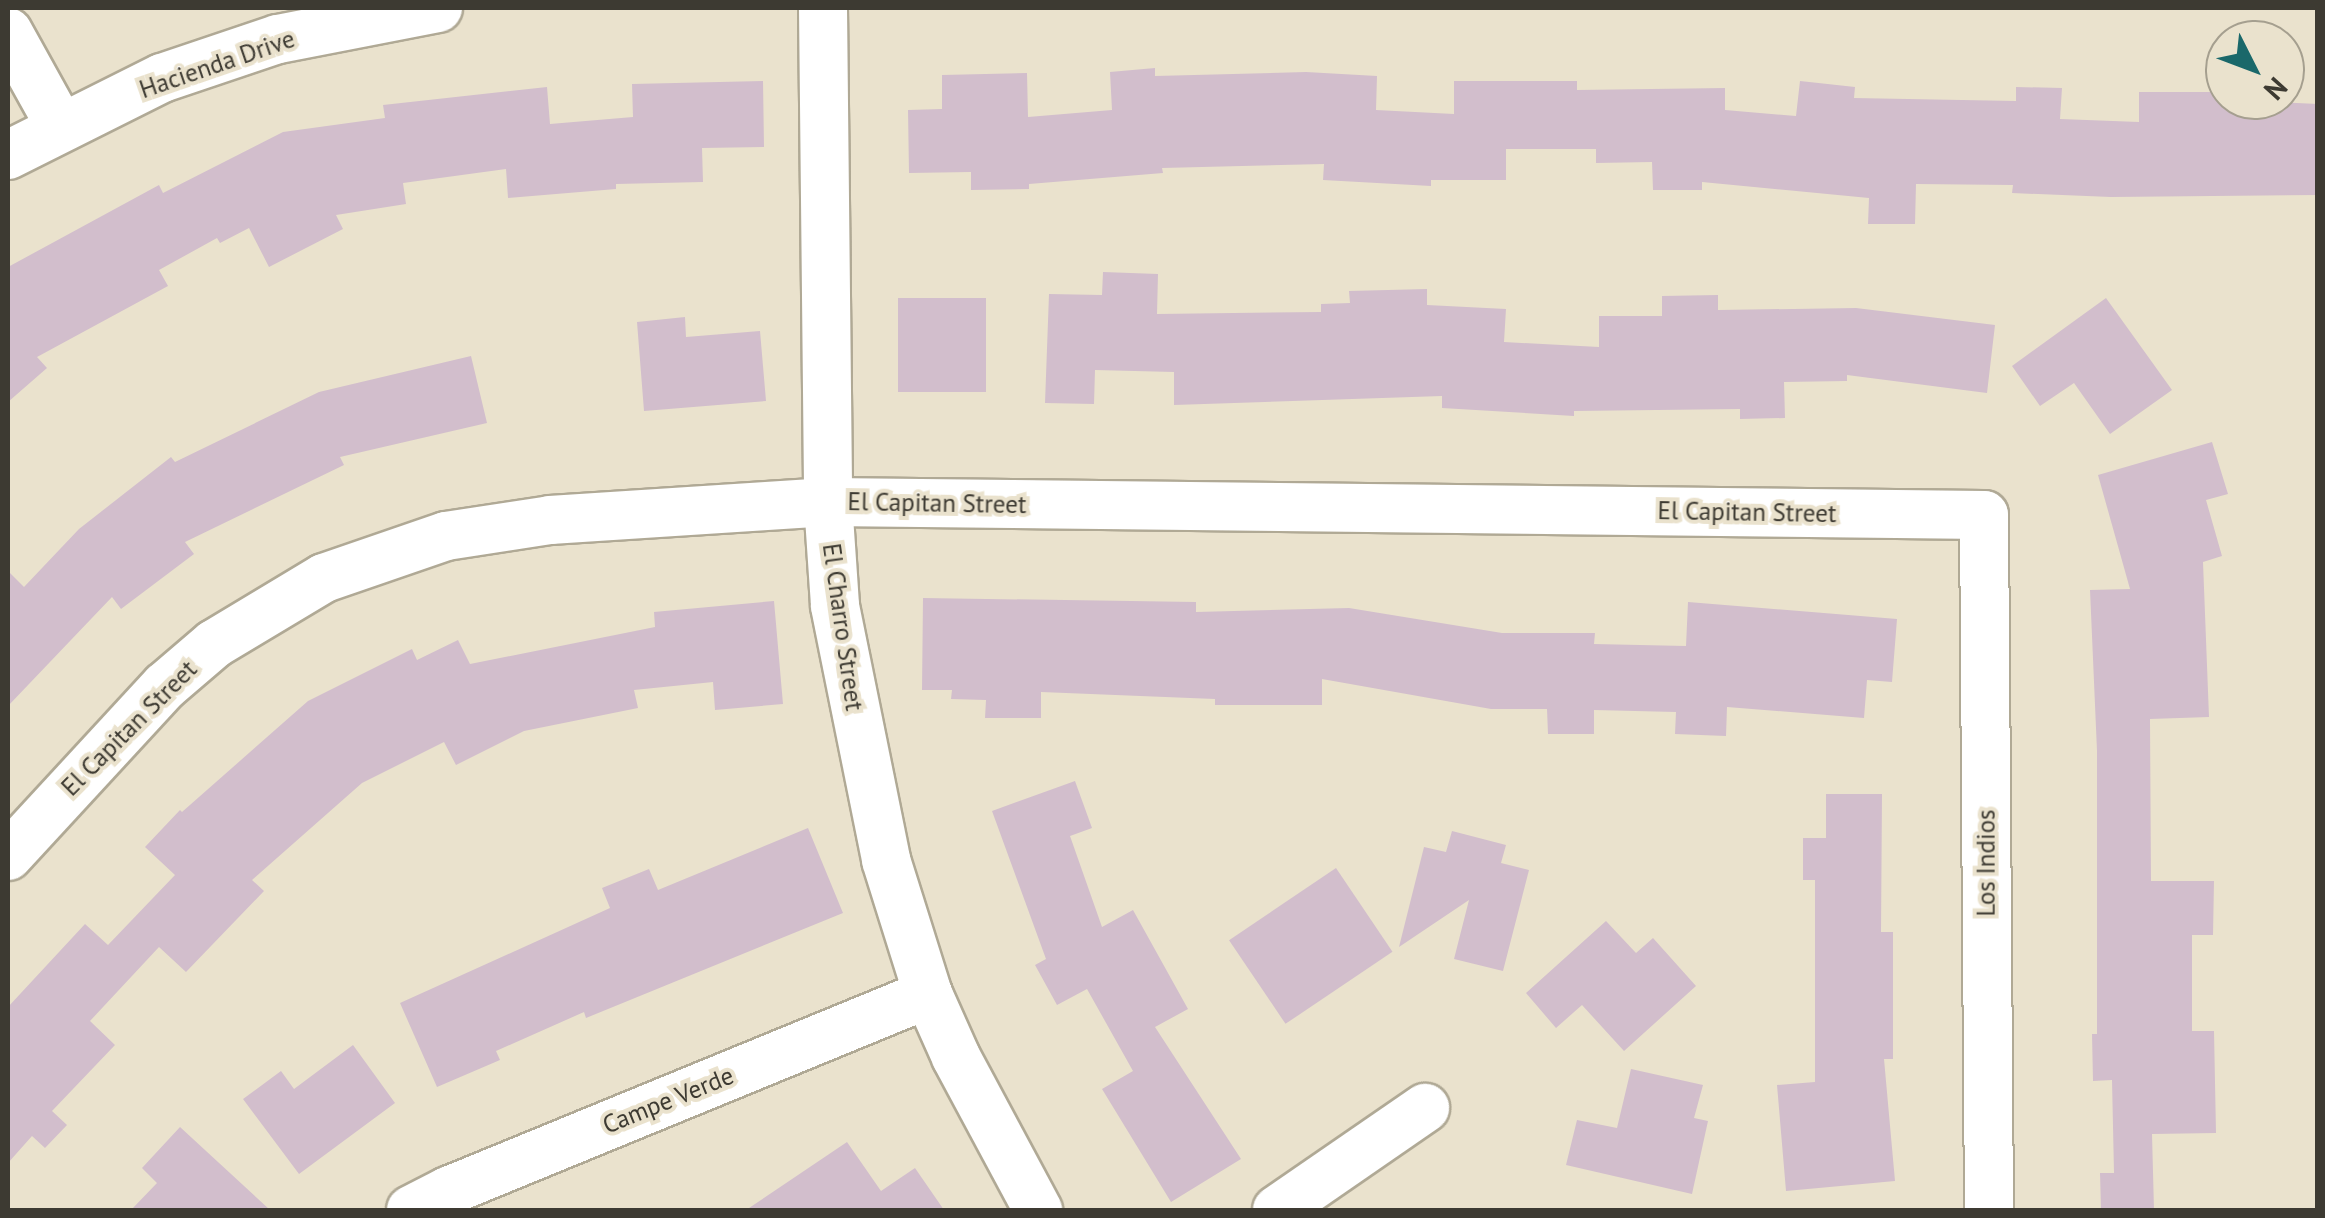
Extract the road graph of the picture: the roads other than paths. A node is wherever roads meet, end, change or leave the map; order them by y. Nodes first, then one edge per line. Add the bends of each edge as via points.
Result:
1 (438, 8) edge
2 (823, 8) edge
3 (8, 32) edge
4 (60, 126) junction
5 (8, 154) edge
6 (828, 502) junction
7 (1984, 515) joint
8 (8, 856) edge
9 (928, 994) junction
10 (1425, 1108) dead end
11 (411, 1210) edge
12 (1038, 1210) edge
13 (1277, 1210) edge
14 (1989, 1210) edge

1 - 4 street, Hacienda Drive via 278,39 162,78
2 - 6 street, El Charro Street
3 - 4 street
4 - 5 street, Hacienda Drive
6 - 7 street, El Capitan Street
6 - 8 street, El Capitan Street via 550,520 446,536 324,578 214,644 165,686
6 - 9 street, El Charro Street via 835,606 862,752 886,860
7 - 14 street, Los Indios
9 - 11 street, Campe Verde
9 - 12 street, El Charro Street
10 - 13 street

